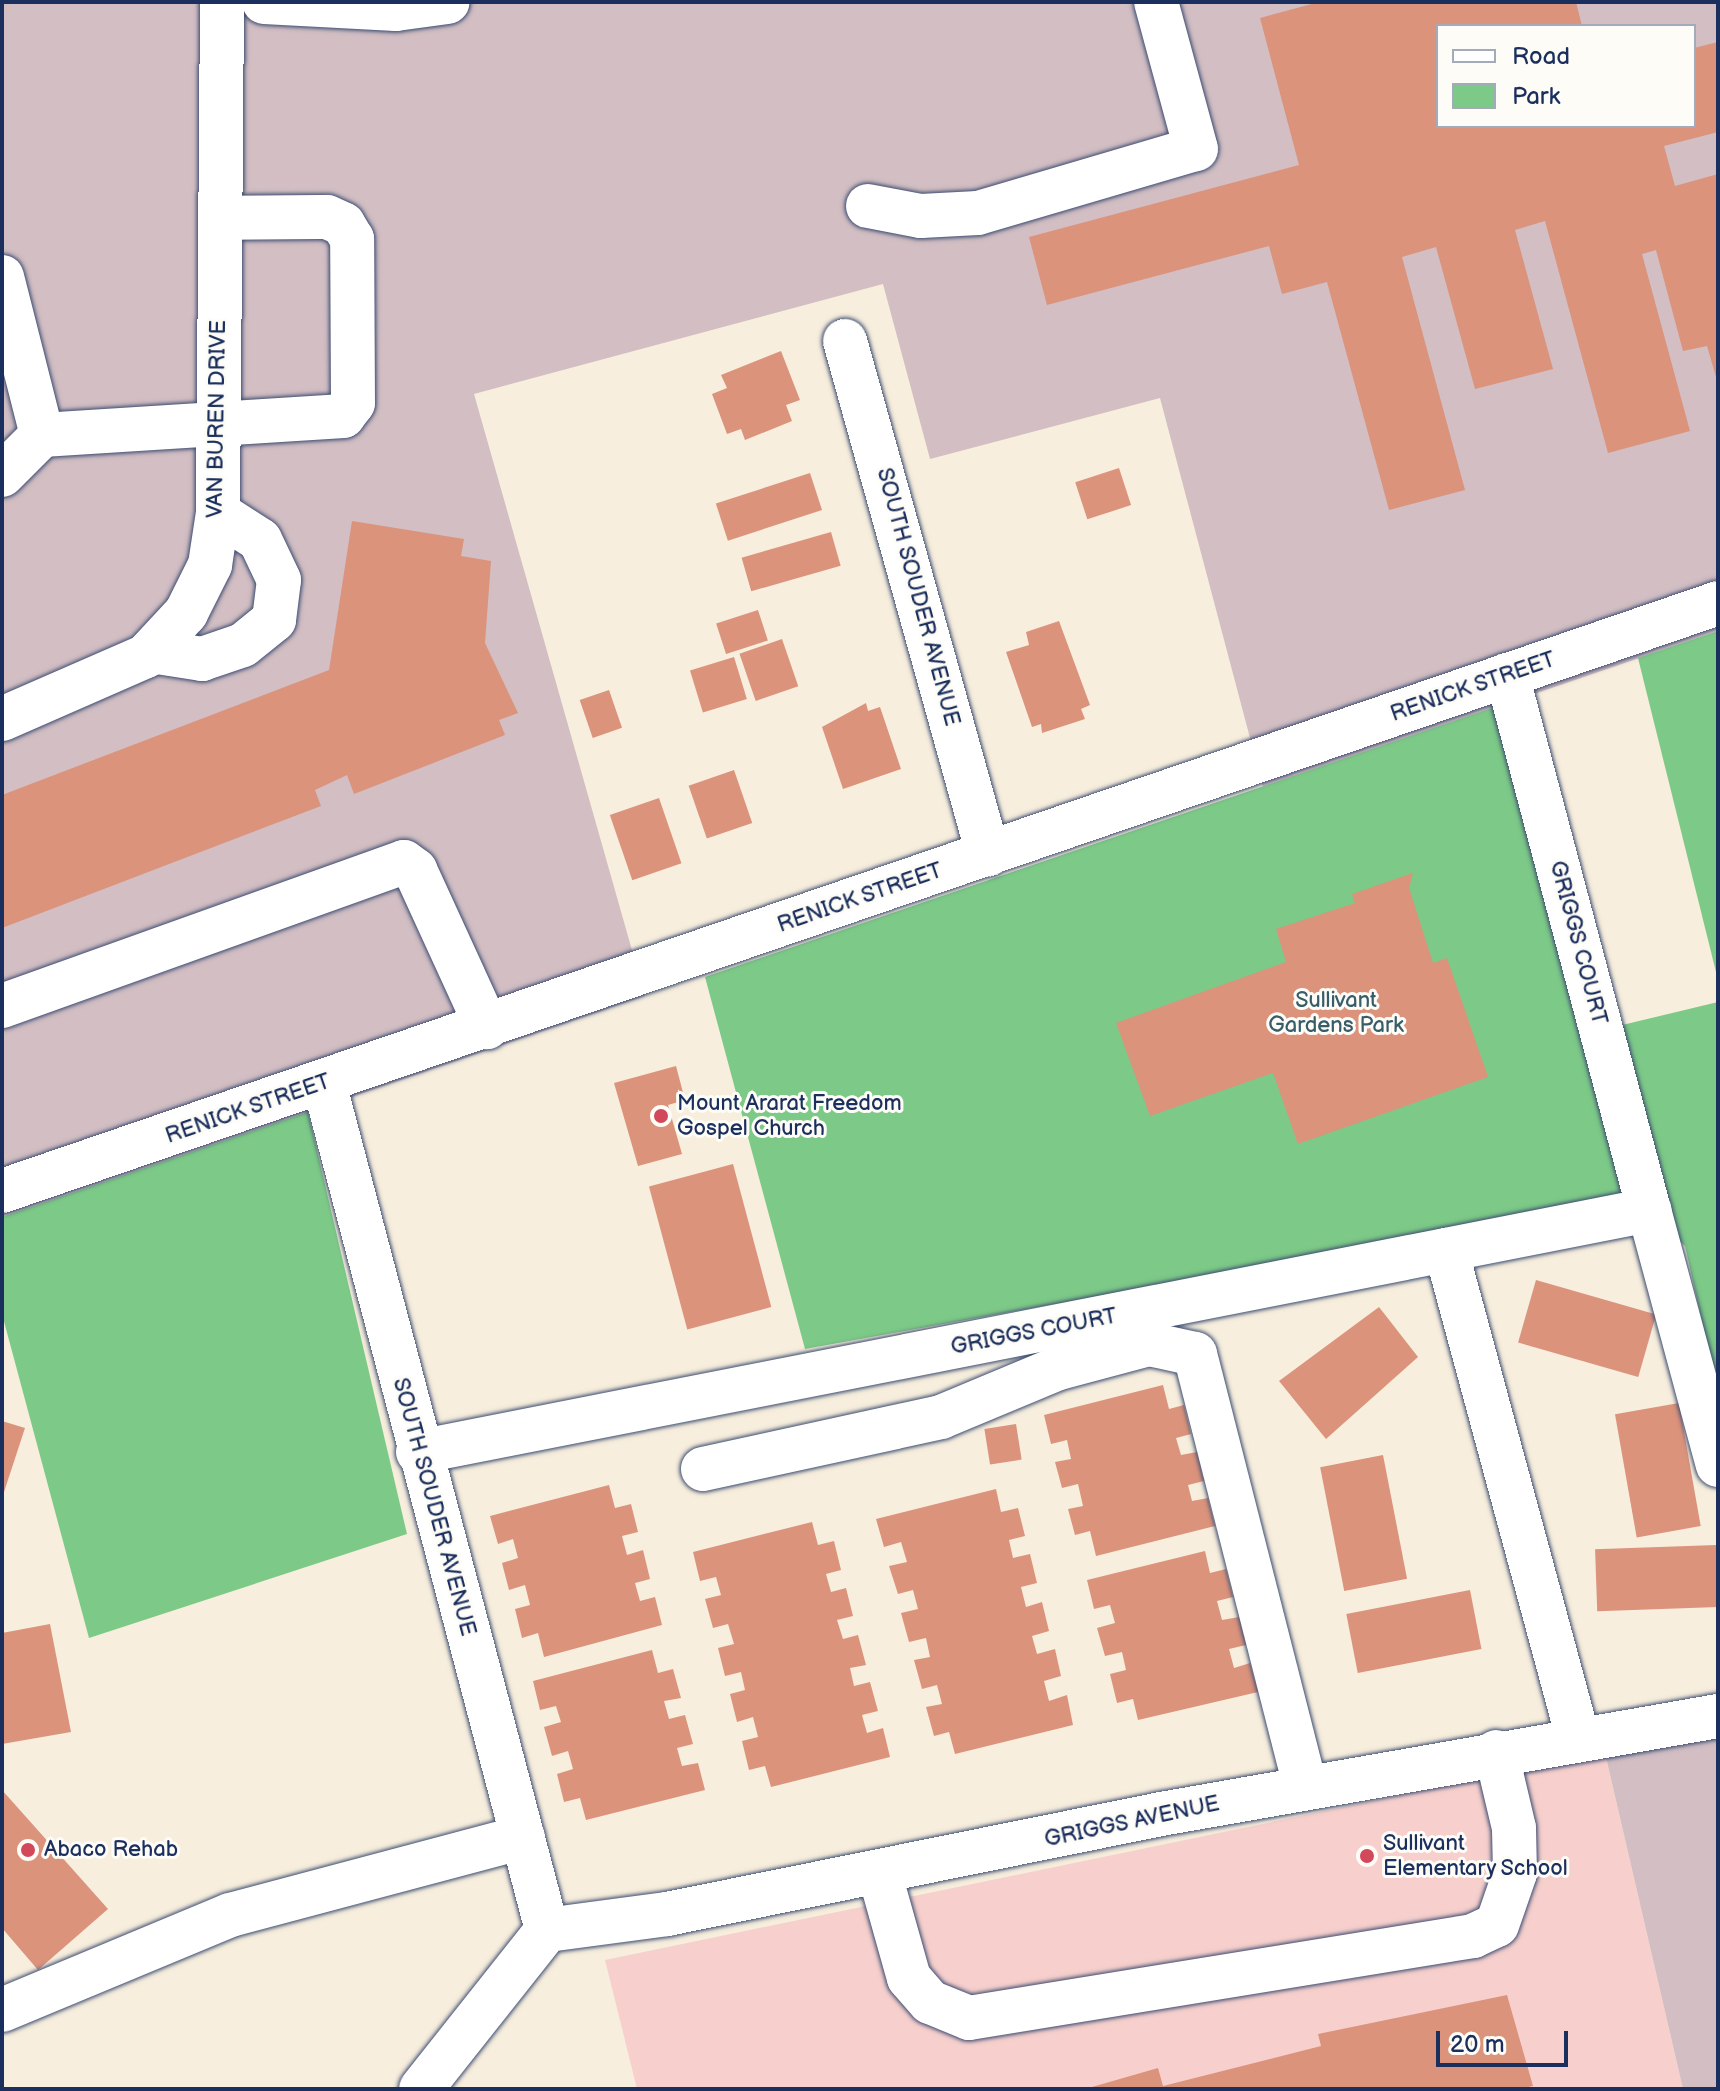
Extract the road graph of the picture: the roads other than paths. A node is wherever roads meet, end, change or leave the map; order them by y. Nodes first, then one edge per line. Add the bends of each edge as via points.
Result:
1 (222, 2) edge
2 (264, 2) edge
3 (448, 2) edge
4 (1156, 2) edge
5 (868, 206) dead end
6 (221, 218) junction
7 (2, 277) edge
8 (845, 341) dead end
9 (217, 419) junction
10 (42, 435) junction
11 (2, 475) edge
12 (218, 513) junction
13 (1718, 603) edge
14 (151, 651) junction
15 (1507, 675) junction
16 (2, 719) edge
17 (988, 854) junction
18 (2, 1006) edge
19 (487, 1027) junction
20 (324, 1083) junction
21 (2, 1191) edge
22 (1649, 1210) junction
23 (1446, 1250) junction
24 (418, 1452) junction
25 (1718, 1465) edge
26 (703, 1469) dead end
27 (1718, 1716) edge
28 (1578, 1738) junction
29 (1496, 1752) junction
30 (1305, 1787) junction
31 (523, 1837) junction
32 (880, 1875) junction
33 (547, 1930) junction
34 (2, 2010) edge
35 (421, 2089) edge

1 - 6 street, VAN BUREN DRIVE
2 - 3 street via 396,9
4 - 5 street via 1196,149 978,213 945,217
6 - 9 street, VAN BUREN DRIVE
6 - 9 street via 327,217 343,224 352,239 353,403 343,416 327,419
7 - 10 street
8 - 17 street, SOUTH SOUDER AVENUE
9 - 10 street
9 - 12 street, VAN BUREN DRIVE
10 - 11 street
12 - 14 street, VAN BUREN DRIVE via 210,565 186,613
12 - 14 street via 260,540 279,580 274,620 243,645 202,659
13 - 15 street, RENICK STREET
14 - 16 street, VAN BUREN DRIVE via 94,684
15 - 17 street, RENICK STREET
15 - 22 street, GRIGGS COURT
17 - 19 street, RENICK STREET
18 - 19 street via 404,862 415,870
19 - 20 street, RENICK STREET
20 - 21 street, RENICK STREET
20 - 24 street, SOUTH SOUDER AVENUE
22 - 23 street, GRIGGS COURT
22 - 25 street, GRIGGS COURT
23 - 24 street, GRIGGS COURT
23 - 28 street
24 - 31 street, SOUTH SOUDER AVENUE
26 - 30 street via 941,1417 1059,1368 1149,1344 1195,1354
27 - 28 street, GRIGGS AVENUE
28 - 29 street, GRIGGS AVENUE
29 - 30 street, GRIGGS AVENUE
29 - 32 street via 1514,1828 1515,1873 1497,1925 1473,1936 969,2018 930,2002 909,1978
30 - 32 street, GRIGGS AVENUE
31 - 33 street, SOUTH SOUDER AVENUE
31 - 34 street via 243,1911
32 - 33 street, GRIGGS AVENUE
33 - 35 street

